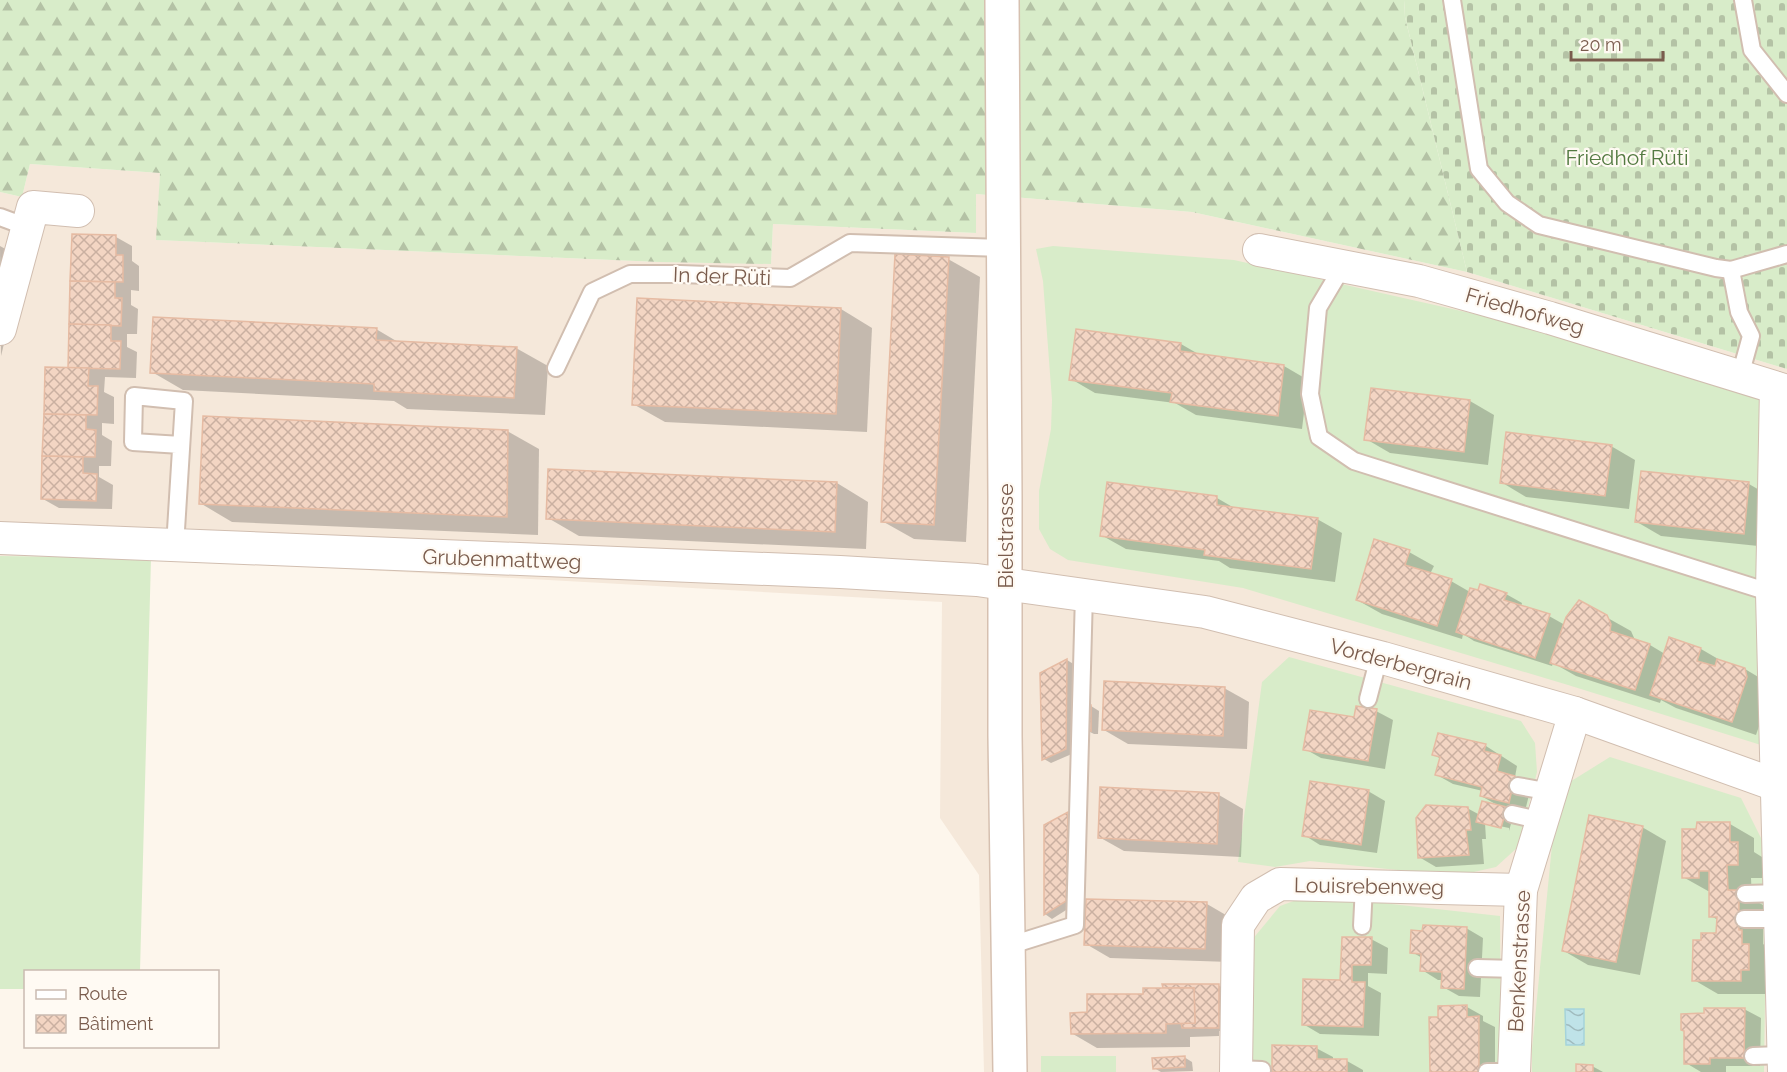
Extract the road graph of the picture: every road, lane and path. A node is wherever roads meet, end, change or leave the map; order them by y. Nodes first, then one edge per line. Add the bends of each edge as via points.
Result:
1 (1002, 0) edge
2 (1452, 0) edge
3 (1743, 0) edge
4 (1787, 94) edge
5 (78, 211) dead end
6 (14, 222) edge
7 (1002, 248) junction
8 (1259, 250) dead end
9 (1787, 254) edge
10 (1343, 267) junction
11 (1731, 270) junction
12 (0, 330) edge
13 (556, 368) dead end
14 (1740, 376) junction
15 (1781, 390) edge
16 (181, 445) dead end
17 (0, 538) edge
18 (175, 546) junction
19 (1004, 583) junction
20 (1772, 593) junction
21 (1084, 594) junction
22 (1380, 657) junction
23 (1368, 699) dead end
24 (1575, 713) junction
25 (1518, 786) dead end
26 (1782, 787) edge
27 (1535, 809) junction
28 (1364, 886) junction
29 (1521, 890) junction
30 (1745, 894) dead end
31 (1780, 906) junction
32 (1744, 919) dead end
33 (1362, 926) dead end
34 (1008, 946) junction
35 (1477, 968) dead end
36 (1518, 969) junction
37 (1753, 1056) dead end
38 (1784, 1064) edge
39 (1245, 1070) edge
40 (1010, 1072) edge
41 (1488, 1072) edge
42 (1514, 1072) edge

1 - 7 main road, Bielstrasse
2 - 11 lane via 1479,169 1507,203 1539,225
3 - 4 lane via 1752,50
5 - 6 street via 33,207
6 - 12 street
7 - 13 lane, In der Rüti via 850,243 790,278 630,274 592,292
7 - 19 main road, Bielstrasse
8 - 10 street, Friedhofweg
9 - 11 lane
10 - 14 street, Friedhofweg via 1419,281
10 - 20 lane via 1318,308 1310,394 1319,437 1354,461
11 - 14 lane via 1739,312 1751,336
14 - 15 street, Friedhofweg
15 - 20 street
16 - 18 lane
17 - 18 street, Grubenmattweg
18 - 19 street, Grubenmattweg via 840,572
19 - 21 street, Vorderbergrain
19 - 34 main road, Bielstrasse
20 - 26 street
21 - 22 street, Vorderbergrain via 1205,612
21 - 34 lane via 1076,925
22 - 23 lane
22 - 24 street, Vorderbergrain
24 - 26 street, Vorderbergrain
24 - 27 street, Benkenstrasse
25 - 27 lane
26 - 31 street
27 - 29 street, Benkenstrasse
28 - 29 street, Louisrebenweg
28 - 33 lane
28 - 39 street, Louisrebenweg via 1280,884 1256,898 1238,925
29 - 36 street, Benkenstrasse
30 - 31 lane
31 - 32 lane
31 - 38 street
34 - 40 main road, Bielstrasse
35 - 36 lane
36 - 42 street, Benkenstrasse
37 - 38 lane
41 - 42 lane

